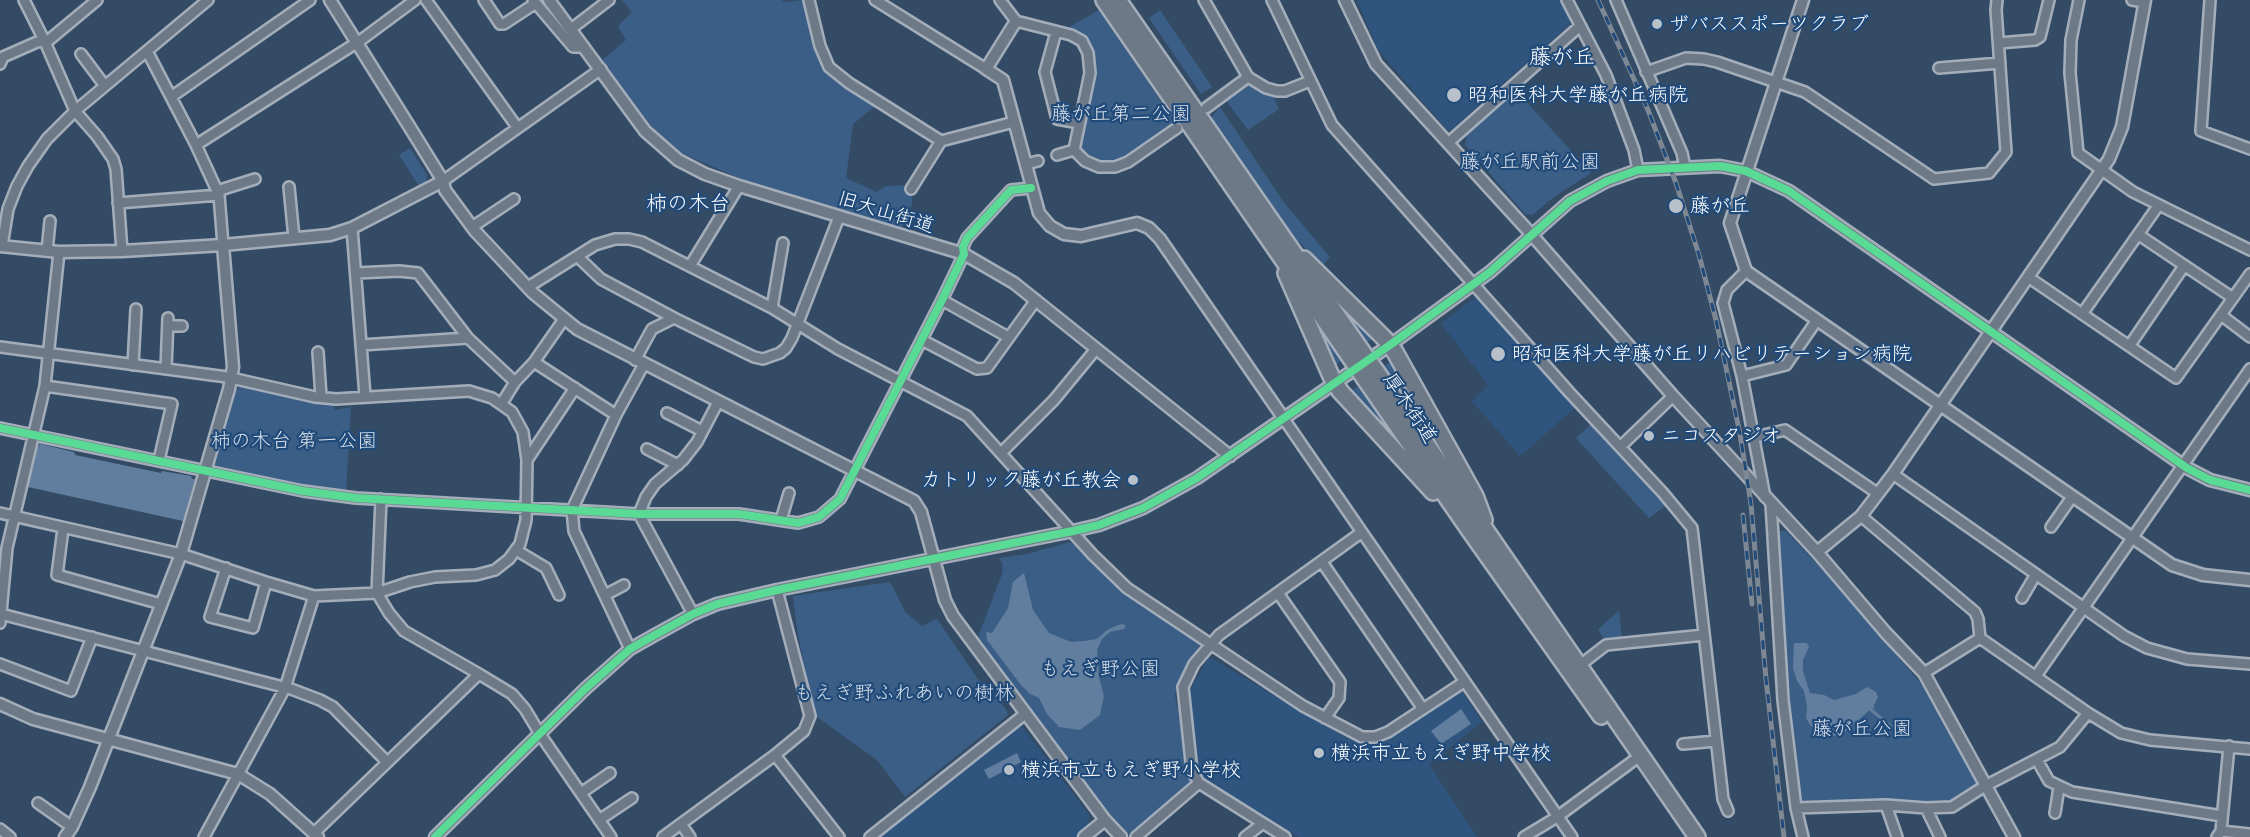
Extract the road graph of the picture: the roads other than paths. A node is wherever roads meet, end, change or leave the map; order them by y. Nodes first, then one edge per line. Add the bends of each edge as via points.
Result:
1 (24, 0) edge
2 (97, 0) edge
3 (208, 0) edge
4 (310, 0) edge
5 (330, 0) edge
6 (416, 0) edge
7 (426, 0) edge
8 (484, 0) edge
9 (549, 0) edge
10 (809, 0) edge
11 (875, 0) edge
12 (1000, 0) edge
13 (1104, 0) edge
14 (1118, 0) edge
15 (1204, 0) edge
16 (1272, 0) edge
17 (1345, 0) edge
18 (1568, 0) edge
19 (1616, 0) edge
20 (1803, 0) edge
21 (1997, 0) edge
22 (2049, 0) edge
23 (2079, 0) edge
24 (2132, 0) edge
25 (2210, 0) edge
26 (605, 1) edge
27 (2144, 1) edge
28 (535, 2) edge
29 (1016, 21) junction
30 (1580, 26) junction
31 (570, 29) junction
32 (1056, 32) junction
33 (45, 42) junction
34 (357, 43) junction
35 (1999, 43) junction
36 (584, 47) junction
37 (147, 51) junction
38 (81, 54) dead end
39 (2000, 63) junction
40 (0, 64) edge
41 (1939, 68) dead end
42 (601, 69) junction
43 (986, 69) junction
44 (1646, 72) junction
45 (1248, 77) junction
46 (1310, 81) junction
47 (1777, 82) junction
48 (105, 86) junction
49 (171, 97) junction
50 (1206, 108) dead end
51 (75, 111) junction
52 (1014, 122) junction
53 (1079, 123) junction
54 (517, 127) junction
55 (1177, 128) dead end
56 (941, 141) junction
57 (1448, 143) junction
58 (196, 145) junction
59 (2250, 149) edge
60 (1074, 150) junction
61 (1057, 155) dead end
62 (1038, 161) dead end
63 (1026, 164) junction
64 (1685, 168) junction
65 (1638, 170) junction
66 (2101, 170) junction
67 (1746, 171) junction
68 (255, 179) dead end
69 (443, 181) junction
70 (739, 186) junction
71 (289, 187) dead end
72 (1031, 188) junction
73 (912, 189) dead end
74 (218, 193) junction
75 (514, 200) dead end
76 (118, 203) junction
77 (2158, 206) junction
78 (4, 208) edge
79 (839, 217) junction
80 (50, 220) dead end
81 (472, 226) junction
82 (352, 228) junction
83 (1532, 235) junction
84 (2139, 235) junction
85 (294, 238) junction
86 (783, 243) dead end
87 (223, 245) junction
88 (1, 246) edge
89 (1283, 248) junction
90 (2250, 250) edge
91 (122, 251) junction
92 (53, 252) junction
93 (964, 254) junction
94 (578, 257) junction
95 (690, 266) junction
96 (2184, 266) junction
97 (1746, 271) junction
98 (356, 273) junction
99 (2250, 274) edge
100 (2028, 277) junction
101 (1474, 284) junction
102 (528, 287) junction
103 (2233, 298) junction
104 (942, 300) junction
105 (1036, 300) junction
106 (772, 308) junction
107 (139, 313) dead end
108 (2082, 314) junction
109 (2221, 315) junction
110 (674, 318) junction
111 (564, 319) junction
112 (1817, 320) junction
113 (798, 322) junction
114 (182, 326) dead end
115 (1991, 331) junction
116 (1008, 337) junction
117 (2250, 337) edge
118 (468, 338) junction
119 (922, 340) junction
120 (361, 345) junction
121 (1390, 345) junction
122 (2130, 345) junction
123 (0, 347) edge
124 (1096, 349) junction
125 (318, 352) dead end
126 (50, 354) junction
127 (534, 362) junction
128 (639, 362) junction
129 (133, 365) junction
130 (166, 369) junction
131 (2250, 369) edge
132 (1371, 375) junction
133 (1742, 376) junction
134 (232, 378) junction
135 (515, 382) junction
136 (901, 382) junction
137 (1336, 383) junction
138 (45, 386) junction
139 (575, 388) junction
140 (364, 396) junction
141 (1673, 396) junction
142 (321, 397) junction
143 (718, 402) junction
144 (502, 404) junction
145 (1940, 405) junction
146 (667, 413) dead end
147 (616, 415) junction
148 (1284, 419) junction
149 (0, 428) edge
150 (702, 431) junction
151 (34, 435) junction
152 (1755, 437) junction
153 (1620, 447) junction
154 (647, 449) dead end
155 (1002, 452) junction
156 (1230, 456) junction
157 (526, 459) junction
158 (159, 460) junction
159 (678, 465) junction
160 (2182, 465) junction
161 (855, 470) junction
162 (206, 471) junction
163 (1893, 474) junction
164 (2250, 490) edge
165 (789, 493) dead end
166 (1877, 493) junction
167 (2072, 496) junction
168 (381, 499) junction
169 (1768, 501) junction
170 (526, 508) junction
171 (572, 510) junction
172 (0, 513) edge
173 (639, 514) junction
174 (14, 516) junction
175 (1861, 516) junction
176 (781, 520) junction
177 (2051, 527) dead end
178 (63, 529) junction
179 (1073, 531) junction
180 (1470, 531) junction
181 (1362, 532) junction
182 (2132, 538) junction
183 (1491, 540) junction
184 (516, 550) junction
185 (1816, 552) junction
186 (181, 554) junction
187 (934, 558) junction
188 (1322, 562) junction
189 (226, 568) junction
190 (2036, 574) junction
191 (2250, 580) edge
192 (266, 582) junction
193 (624, 585) dead end
194 (777, 590) junction
195 (1278, 592) junction
196 (377, 593) junction
197 (559, 595) dead end
198 (314, 596) junction
199 (605, 596) junction
200 (2022, 598) dead end
201 (161, 604) junction
202 (2084, 608) junction
203 (693, 614) junction
204 (1, 618) edge
205 (1704, 635) junction
206 (92, 637) junction
207 (1980, 638) junction
208 (1211, 644) junction
209 (630, 649) junction
210 (142, 650) junction
211 (0, 664) edge
212 (2250, 664) edge
213 (1579, 666) junction
214 (1924, 673) junction
215 (479, 674) junction
216 (2036, 676) junction
217 (1464, 682) junction
218 (285, 688) junction
219 (0, 704) edge
220 (1423, 709) junction
221 (2088, 713) junction
222 (1025, 714) junction
223 (1325, 717) junction
224 (540, 734) junction
225 (109, 738) junction
226 (1716, 741) junction
227 (1683, 744) dead end
228 (2229, 746) junction
229 (2250, 749) edge
230 (775, 755) junction
231 (2037, 760) junction
232 (1633, 761) junction
233 (387, 762) junction
234 (238, 774) junction
235 (609, 774) dead end
236 (1199, 783) junction
237 (1985, 786) junction
238 (2059, 787) junction
239 (581, 793) junction
240 (632, 798) dead end
241 (38, 803) dead end
242 (1886, 805) junction
243 (1796, 808) junction
244 (1926, 808) junction
245 (1728, 810) dead end
246 (2055, 813) dead end
247 (2222, 816) junction
248 (1557, 817) junction
249 (599, 820) junction
250 (1105, 820) junction
251 (681, 824) junction
252 (1262, 824) junction
253 (72, 827) junction
254 (0, 830) edge
255 (2219, 834) edge
256 (2250, 834) edge
257 (316, 835) edge
258 (10, 837) edge
259 (65, 837) edge
260 (204, 837) edge
261 (435, 837) edge
262 (611, 837) edge
263 (663, 837) edge
264 (690, 837) edge
265 (839, 837) edge
266 (870, 837) edge
267 (1084, 837) edge
268 (1121, 837) edge
269 (1136, 837) edge
270 (1245, 837) edge
271 (1285, 837) edge
272 (1524, 837) edge
273 (1572, 837) edge
274 (1685, 837) edge
275 (1697, 837) edge
276 (1803, 837) edge
277 (1897, 837) edge
278 (1940, 837) edge
279 (2014, 837) edge

1 - 33 street
2 - 33 street
3 - 37 street
4 - 49 street
5 - 34 street
6 - 34 street
7 - 54 street
8 - 28 street via 500,24
9 - 31 street, 旧大山街道
10 - 56 street via 829,67
11 - 43 street
12 - 29 street
13 - 89 highway, 厚木街道
14 - 89 highway, 厚木街道
15 - 45 street
16 - 46 street
17 - 57 street via 1376,64
18 - 30 street
19 - 44 street
20 - 47 street
21 - 35 street
22 - 35 street via 2040,37
23 - 66 street via 2071,40 2075,132 2078,153
24 - 27 street
25 - 59 street via 2201,131
26 - 31 street
27 - 66 street via 2122,127
28 - 36 street via 573,47
29 - 32 street
29 - 43 street
30 - 57 street
30 - 65 street via 1606,75
31 - 36 street, 旧大山街道
32 - 53 street via 1045,72 1057,119
32 - 53 street via 1082,41 1088,53 1090,73
33 - 40 street via 3,57
33 - 51 street
34 - 58 street
34 - 69 street
35 - 39 street
36 - 42 street, 旧大山街道
37 - 48 street
37 - 49 street
38 - 48 street
39 - 41 street
39 - 47 street via 2006,152 1989,173 1934,179 1805,92
42 - 54 street
42 - 70 street, 旧大山街道 via 645,130 678,160
43 - 52 street via 1003,80
44 - 47 street via 1677,60 1704,59
44 - 64 street
45 - 46 street via 1277,91
45 - 50 street
46 - 101 street via 1332,125
47 - 67 street
48 - 51 street
49 - 58 street
51 - 76 street via 113,159
51 - 78 street via 47,139
52 - 56 street
52 - 63 street
53 - 60 street
54 - 69 street
55 - 60 street via 1115,167 1099,167
56 - 73 street
57 - 83 street
58 - 74 street
60 - 61 street
62 - 63 street
63 - 72 street
64 - 65 street
64 - 67 street via 1720,166
65 - 83 street via 1586,191
66 - 77 street
66 - 100 street
67 - 97 street via 1730,223
67 - 115 street via 1789,191
68 - 74 street
69 - 81 street via 445,190
69 - 82 street
70 - 79 street, 旧大山街道
70 - 95 street
71 - 85 street
72 - 93 street via 1011,190 967,238
72 - 148 street via 1039,213 1064,234 1081,236 1137,223 1149,228
74 - 76 street
74 - 87 street
75 - 81 street
76 - 91 street
77 - 84 street
77 - 90 street
78 - 88 street
79 - 93 street, 旧大山街道
79 - 113 street
80 - 92 street
81 - 102 street
82 - 85 street via 330,235
82 - 98 street
83 - 101 street
83 - 141 street
84 - 96 street
84 - 108 street
85 - 87 street
86 - 106 street
87 - 91 street
87 - 134 street
88 - 92 street
89 - 121 highway via 1323,275
89 - 132 highway, 厚木街道, bridge
89 - 137 highway via 1292,289
91 - 92 street
92 - 126 street
93 - 104 street
93 - 105 street, 旧大山街道
94 - 95 street via 605,241 629,239
94 - 102 street
94 - 110 street via 601,279
95 - 106 street
96 - 103 street
96 - 122 street
97 - 112 street
97 - 133 street via 1727,290 1724,303
98 - 118 street via 418,273
98 - 120 street
99 - 103 street
100 - 108 street
100 - 115 street
101 - 121 street
101 - 153 street
102 - 111 street
103 - 109 street
104 - 116 street
104 - 119 street
105 - 116 street
105 - 124 street, 旧大山街道
106 - 113 street
107 - 129 street
108 - 122 street
109 - 117 street
109 - 122 street via 2176,378
110 - 113 street via 763,359 786,348
110 - 128 street via 652,329
111 - 127 street
111 - 128 street
112 - 133 street via 1786,365
112 - 145 street
113 - 136 street via 838,349
114 - 130 street via 168,322
115 - 145 street
115 - 160 street
116 - 119 street via 987,368 977,369
118 - 120 street
118 - 135 street
119 - 136 street
120 - 140 street
121 - 137 street
121 - 183 highway via 1475,496
123 - 126 street
124 - 155 street via 1054,400
124 - 156 street, 旧大山街道
125 - 142 street
126 - 129 street
126 - 138 street
127 - 135 street
127 - 139 street
128 - 143 street
128 - 147 street
129 - 130 street
130 - 134 street
131 - 160 street
132 - 180 highway, 厚木街道
132 - 183 highway, 厚木街道
133 - 152 street
134 - 142 street
134 - 162 street
135 - 144 street
136 - 155 street via 967,416
136 - 161 street
137 - 148 street
137 - 180 highway
138 - 151 street
138 - 158 street via 171,404
139 - 147 street
139 - 157 street
140 - 142 street
140 - 144 street via 469,391
141 - 153 street
141 - 169 street
143 - 150 street
143 - 161 street
144 - 157 street via 512,412 523,432
145 - 163 street
145 - 167 street
146 - 150 street
147 - 171 street
148 - 156 street
148 - 181 street
149 - 151 street
150 - 159 street via 691,452
151 - 158 street
151 - 174 street
152 - 166 street via 1785,430
152 - 169 street
153 - 205 street via 1692,528
154 - 159 street
155 - 179 street
156 - 179 street via 1143,508
157 - 170 street
158 - 162 street
159 - 173 street via 655,484
160 - 164 street via 2210,480
160 - 182 street
161 - 176 street via 840,500 819,517 798,523
161 - 187 street via 914,501
162 - 168 street via 303,491
162 - 186 street
163 - 166 street
163 - 190 street
165 - 176 street
166 - 175 street
167 - 177 street
167 - 182 street
168 - 170 street
168 - 196 street
169 - 185 street
169 - 243 street via 1783,700
170 - 171 street
170 - 184 street
171 - 173 street
171 - 199 street via 574,531
172 - 174 street
173 - 176 street via 739,514
173 - 203 street
174 - 178 street
174 - 204 street
175 - 185 street
175 - 207 street via 1975,612
178 - 186 street
178 - 201 street via 57,575
179 - 187 street
179 - 208 street via 1126,588
180 - 232 highway, 厚木街道
181 - 188 street
181 - 217 street
182 - 191 street via 2172,565 2203,575
182 - 202 street
183 - 213 highway, 厚木街道
184 - 196 street via 495,570 410,582
184 - 197 street via 546,568 547,579
185 - 214 street
186 - 189 street
186 - 201 street
187 - 194 street
187 - 222 street via 952,616
188 - 195 street
188 - 220 street
189 - 192 street
189 - 192 street via 210,617 253,628
190 - 200 street
190 - 202 street
192 - 198 street
193 - 199 street
194 - 203 street via 717,604
194 - 230 street via 810,716 804,731
195 - 208 street
195 - 223 street via 1340,682 1339,698
196 - 198 street
196 - 215 street via 404,631
198 - 218 street
199 - 209 street
201 - 210 street
202 - 212 street via 2147,648 2187,659
202 - 216 street
203 - 209 street
204 - 206 street
205 - 213 street via 1606,645
205 - 226 street
206 - 210 street
206 - 211 street via 71,691
207 - 214 street
207 - 216 street
208 - 223 street
208 - 236 street via 1194,664 1183,687 1192,771
209 - 224 street
210 - 218 street
210 - 225 street
213 - 275 highway, 厚木街道
214 - 237 street
215 - 224 street via 512,694
215 - 233 street
216 - 221 street
217 - 220 street
217 - 248 street
218 - 233 street via 333,707
218 - 234 street
219 - 225 street via 33,720
220 - 223 street via 1375,738 1362,737
221 - 228 street via 2121,733 2150,740
221 - 231 street via 2060,747
222 - 250 street
222 - 266 street
224 - 239 street
224 - 261 street
225 - 234 street
225 - 253 street
226 - 227 street
226 - 245 street via 1723,799
228 - 229 street
228 - 247 street
230 - 251 street
230 - 265 street
231 - 237 street
231 - 238 street via 2049,781
232 - 248 street
232 - 274 highway, 厚木街道
233 - 257 street
234 - 257 street via 270,794
234 - 260 street
235 - 239 street
236 - 252 street
236 - 269 street
237 - 244 street via 1952,807
237 - 279 street
238 - 246 street
238 - 247 street
239 - 249 street
240 - 249 street via 618,803
241 - 253 street
242 - 243 street
242 - 244 street
242 - 277 street
243 - 276 street
244 - 278 street
247 - 255 street
248 - 272 street
248 - 273 street
249 - 262 street
250 - 267 street
250 - 268 street
251 - 263 street
251 - 264 street
252 - 270 street
252 - 271 street
253 - 259 street
254 - 258 street
255 - 256 street

